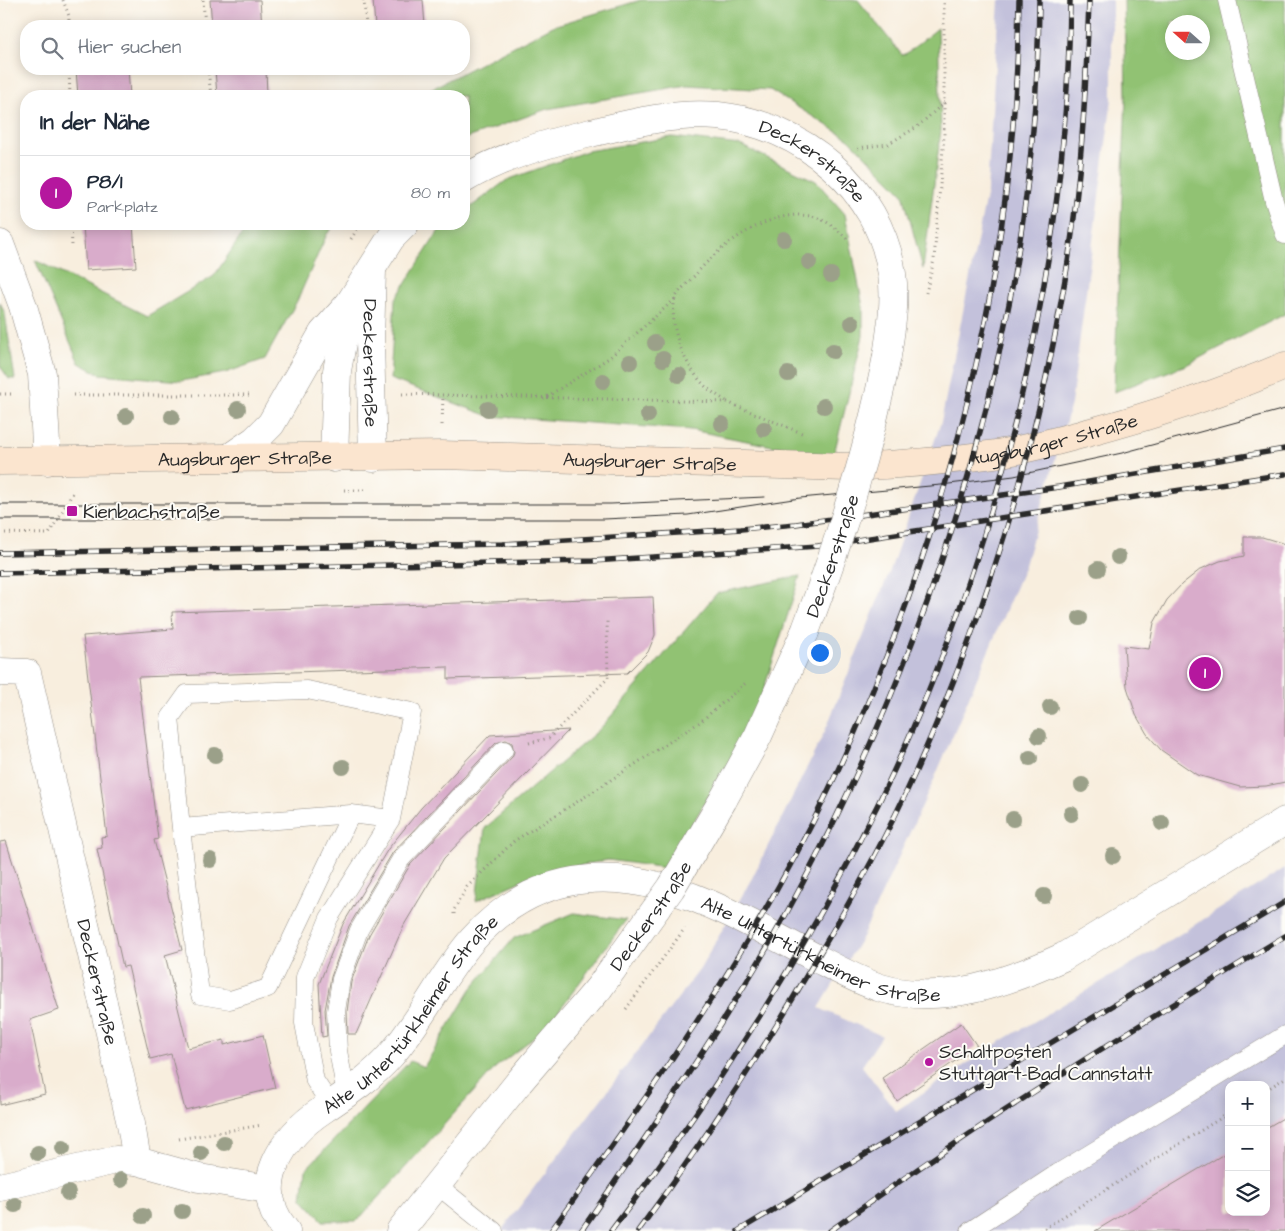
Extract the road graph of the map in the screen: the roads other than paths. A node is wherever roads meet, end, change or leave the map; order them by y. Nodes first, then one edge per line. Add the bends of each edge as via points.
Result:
1 (1227, 0) edge
2 (470, 176) edge
3 (1278, 184) edge
4 (399, 230) edge
5 (1285, 235) edge
6 (0, 244) edge
7 (372, 269) junction
8 (349, 304) junction
9 (1285, 366) edge
10 (230, 458) junction
11 (334, 458) junction
12 (373, 458) junction
13 (47, 461) junction
14 (0, 462) edge
15 (0, 672) edge
16 (504, 750) road end
17 (352, 814) junction
18 (391, 819) junction
19 (1285, 821) edge
20 (181, 828) junction
21 (1285, 1035) edge
22 (329, 1105) junction
23 (137, 1161) junction
24 (437, 1185) junction
25 (0, 1187) edge
26 (268, 1189) junction
27 (286, 1231) edge
28 (400, 1231) edge
29 (494, 1231) edge
30 (970, 1231) edge

1 - 3 lane
2 - 24 street, Deckerstraße, bridge via 517,154 567,138 646,121 696,115 740,119 791,137 829,163 850,183 864,202 887,250 894,304 871,431 850,506 805,632 758,736 671,888 599,988
3 - 5 lane
4 - 7 street, Deckerstraße
6 - 13 street via 23,306 42,374
7 - 8 street, Deckerstraße
7 - 12 street, Deckerstraße
8 - 10 street via 324,333 271,424
8 - 11 street, Deckerstraße via 337,371
9 - 12 main road, Augsburger Straße via 1135,421 1055,442 996,454 902,464 847,467 442,455
10 - 11 main road, Augsburger Straße
10 - 13 main road, Augsburger Straße
11 - 12 main road, Augsburger Straße
13 - 14 main road, Augsburger Straße
15 - 23 street, Deckerstraße via 27,673
16 - 22 lane via 402,859 359,930 341,979 336,1010 338,1051
17 - 18 lane
17 - 20 lane
17 - 20 lane via 268,988 230,1000 200,995
18 - 20 lane via 412,712 307,690 186,694 170,718
18 - 22 lane via 328,918 305,977 304,1023 314,1081
19 - 22 street, Alte Untertürkheimer Straße via 1063,957 1026,974 974,989 913,993 882,988 854,977 724,910 649,882 614,878 582,880 530,895 502,911 478,931 460,952 392,1054 371,1075
21 - 30 lane via 1058,1173
22 - 26 street, Alte Untertürkheimer Straße via 289,1140 271,1174
23 - 25 street via 116,1160
23 - 26 street via 199,1178
24 - 28 street, Deckerstraße
24 - 29 lane
26 - 27 street via 271,1207

